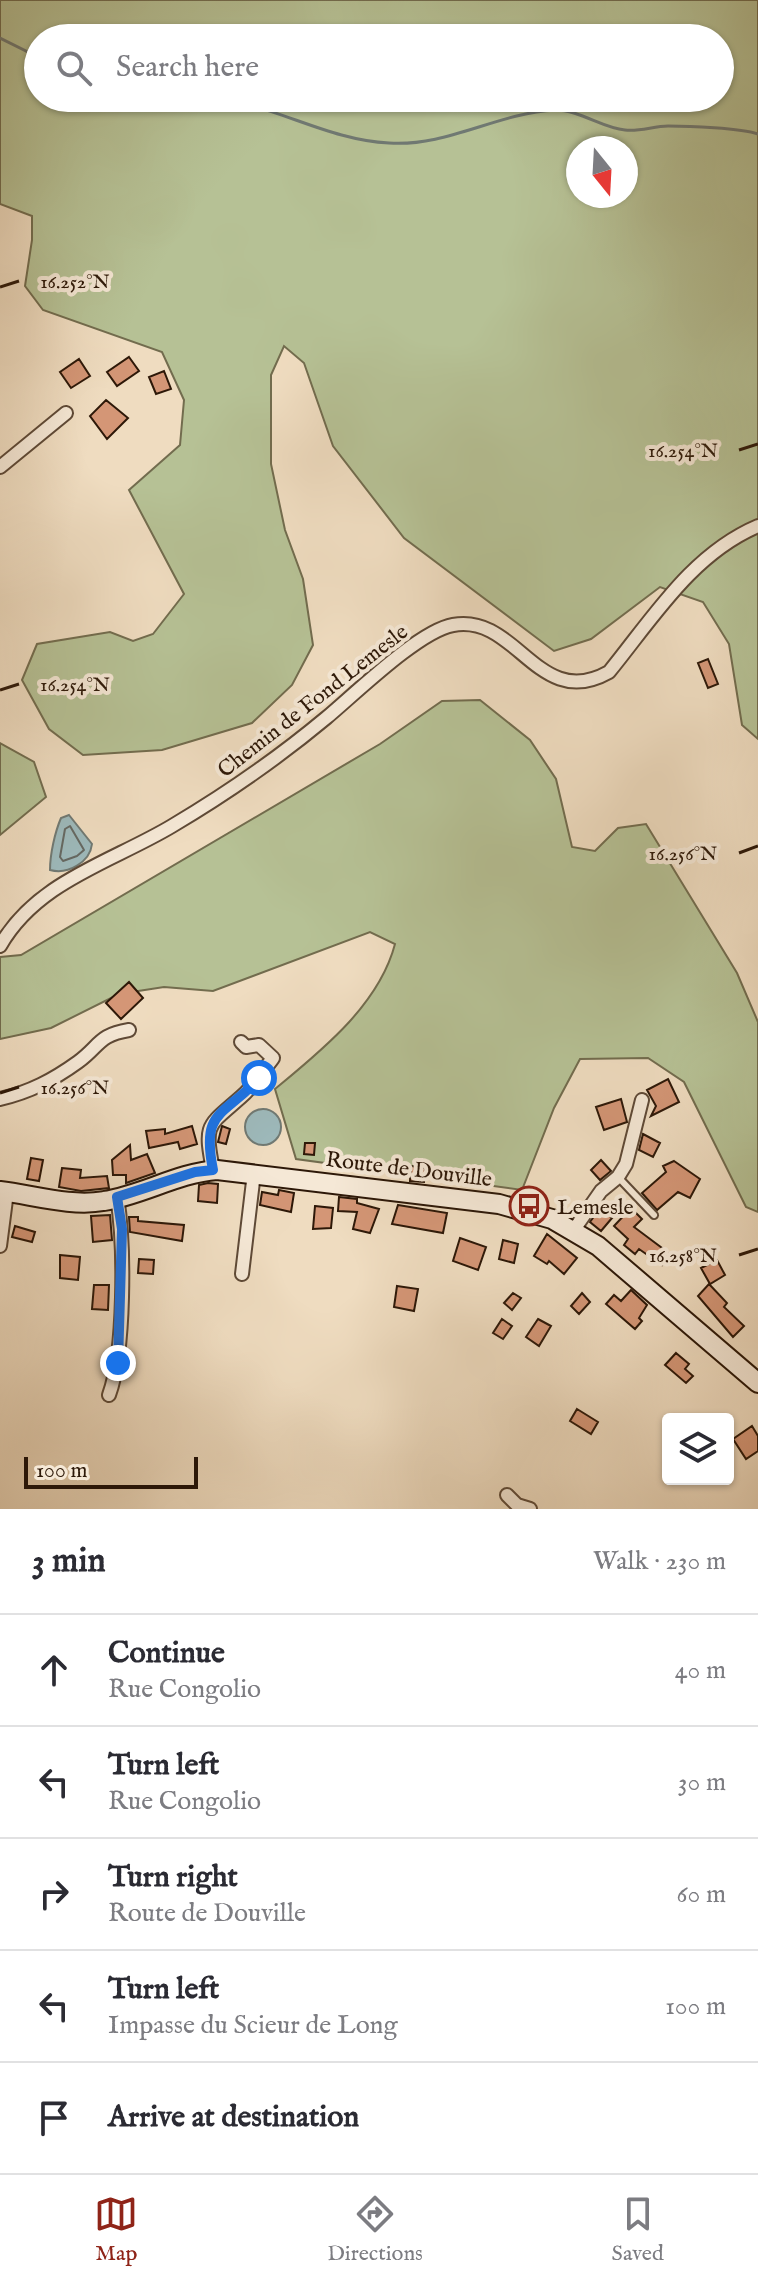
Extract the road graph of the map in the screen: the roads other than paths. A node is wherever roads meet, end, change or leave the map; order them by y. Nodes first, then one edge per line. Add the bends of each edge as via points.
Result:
1 (66, 413) dead end
2 (0, 467) edge
3 (758, 526) edge
4 (0, 946) edge
5 (129, 1030) dead end
6 (241, 1042) dead end
7 (0, 1099) edge
8 (642, 1100) dead end
9 (213, 1170) junction
10 (254, 1173) junction
11 (618, 1177) junction
12 (3, 1191) edge
13 (117, 1197) junction
14 (654, 1215) dead end
15 (573, 1231) junction
16 (0, 1246) edge
17 (242, 1274) dead end
18 (758, 1383) edge
19 (109, 1395) dead end
20 (507, 1495) dead end
21 (530, 1509) edge

1 - 2 street
3 - 4 street, Chemin de Fond Lemesle via 694,567 609,672 590,682 562,681 470,622 431,631 225,794 59,884 16,920
5 - 7 street via 103,1037 49,1082
6 - 9 street via 246,1047 259,1045 273,1058 211,1124 207,1140
8 - 11 street via 631,1151
9 - 10 main road, Route de Douville
9 - 13 main road, Route de Douville
10 - 15 main road, Route de Douville via 499,1204 552,1219
10 - 17 street
11 - 14 lane
11 - 15 street via 601,1191
12 - 13 main road, Route de Douville via 83,1202
12 - 16 street
13 - 19 street via 122,1229 118,1363
15 - 18 main road, Route de Douville via 598,1246
20 - 21 street

